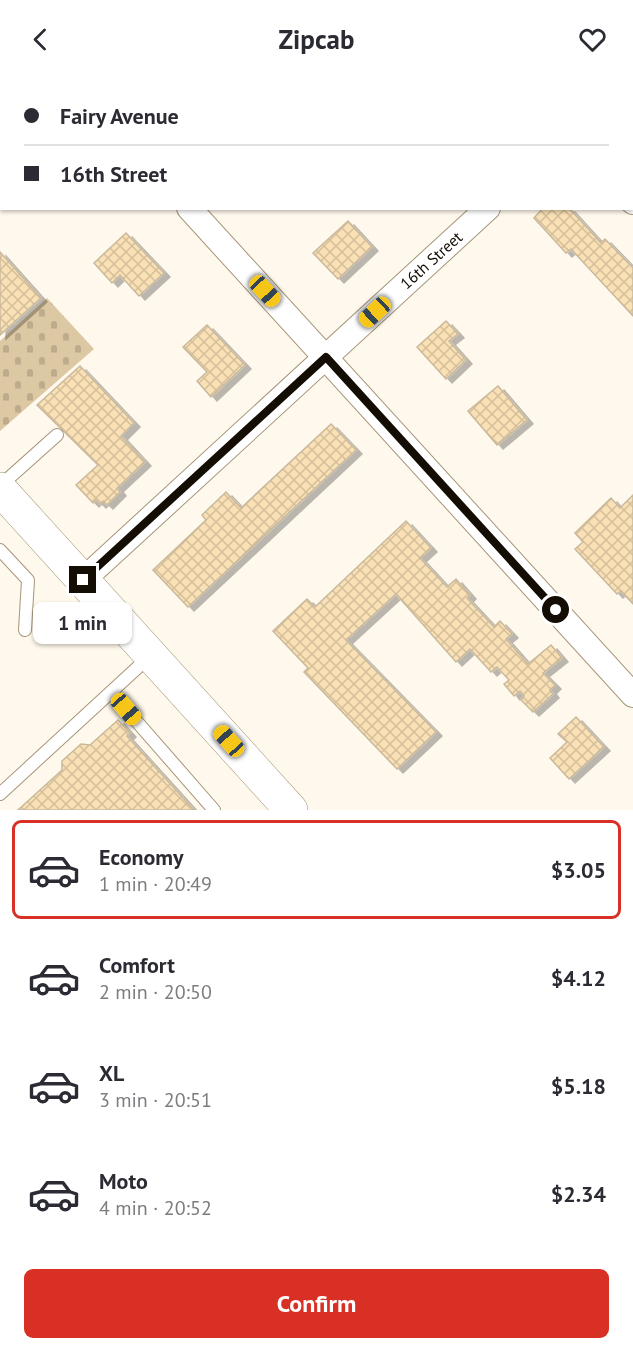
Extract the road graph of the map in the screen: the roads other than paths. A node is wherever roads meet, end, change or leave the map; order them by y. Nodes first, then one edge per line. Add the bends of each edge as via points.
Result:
1 (191, 210) edge
2 (486, 210) edge
3 (326, 357) junction
4 (57, 435) dead end
5 (0, 487) edge
6 (0, 550) edge
7 (83, 580) junction
8 (25, 630) dead end
9 (151, 655) junction
10 (111, 692) junction
11 (633, 695) edge
12 (0, 794) edge
13 (214, 810) edge
14 (291, 810) edge

1 - 3 street
2 - 3 street, 16th Street
3 - 7 street, 16th Street
3 - 11 street
4 - 5 lane
5 - 7 main road
6 - 8 lane via 28,580
7 - 9 main road
9 - 10 lane
9 - 14 main road
10 - 12 lane
10 - 13 lane

